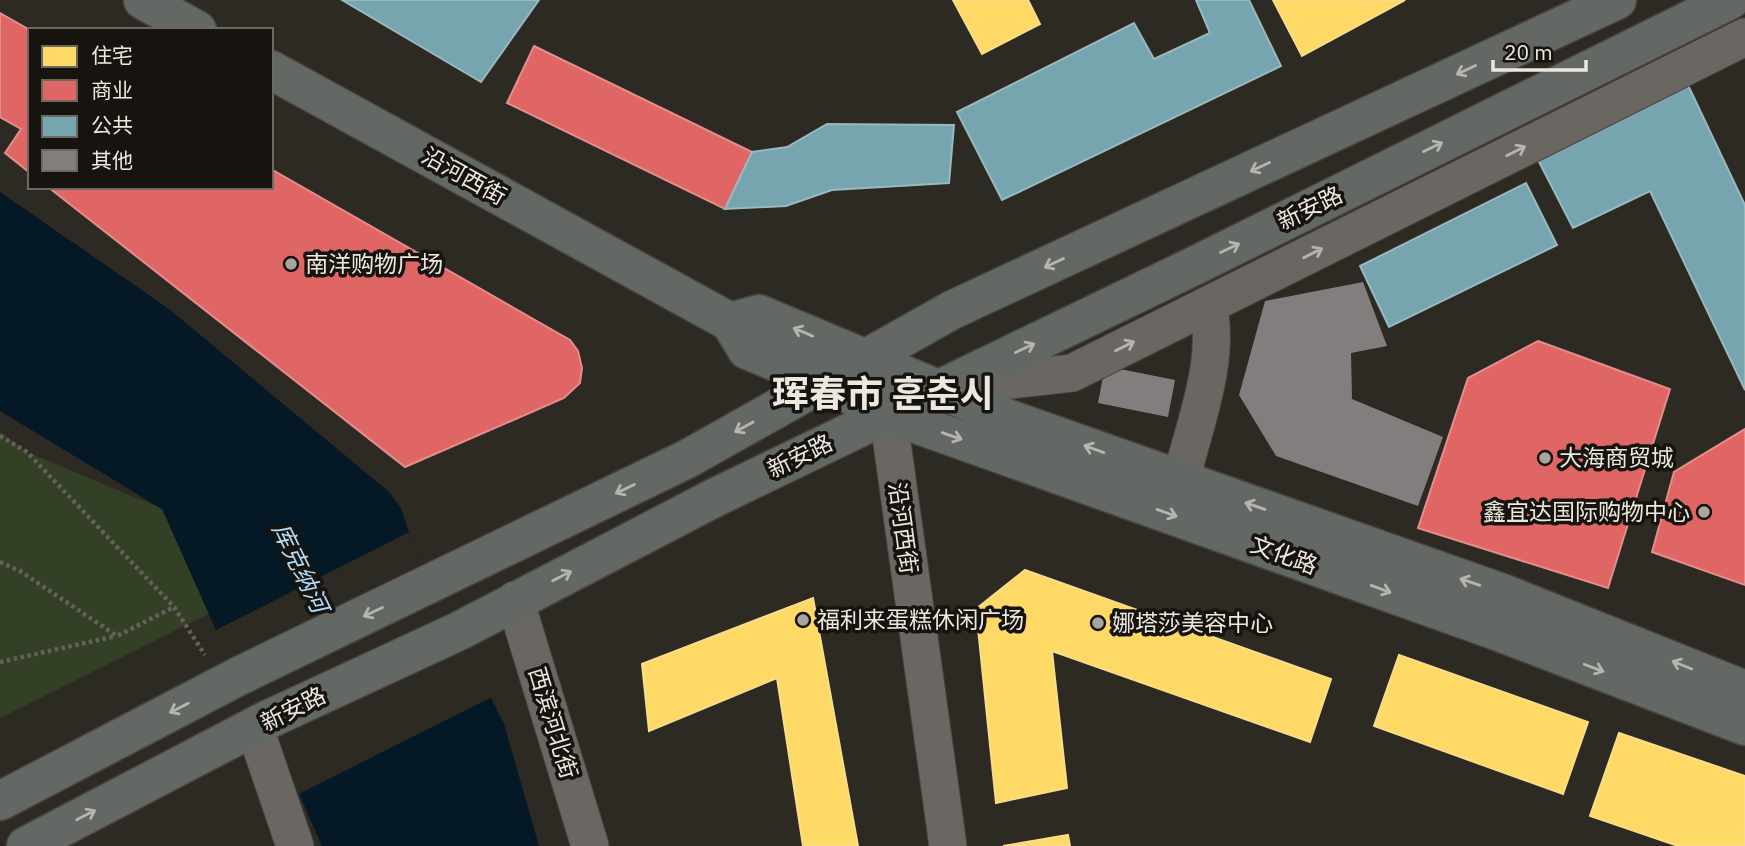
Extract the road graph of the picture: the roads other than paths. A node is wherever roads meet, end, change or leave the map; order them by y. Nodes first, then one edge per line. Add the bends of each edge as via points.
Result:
1 (143, 0) edge
2 (1617, 0) edge
3 (1730, 0) edge
4 (1742, 0) edge
5 (1745, 6) edge
6 (193, 28) edge
7 (1745, 37) edge
8 (273, 71) edge
9 (1208, 305) junction
10 (730, 321) junction
11 (866, 358) junction
12 (825, 382) junction
13 (941, 388) junction
14 (888, 414) junction
15 (1181, 480) junction
16 (515, 600) junction
17 (1745, 690) edge
18 (261, 724) junction
19 (1745, 726) edge
20 (0, 801) edge
21 (26, 846) edge
22 (295, 846) edge
23 (590, 846) edge
24 (948, 846) edge

1 - 6 main road
2 -> 11 main road via 952,310
13 -> 3 main road, 新安路
4 - 5 main road
9 -> 7 street
8 - 10 main road, 沿河西街
13 -> 9 street via 1072,373
9 - 15 street via 1212,350
11 -> 10 main road via 760,314
10 - 12 main road, 沿河西街 via 747,349
11 - 12 main road
11 - 13 main road, 文化路
11 - 14 street, 沿河西街
12 - 14 main road, 文化路
12 -> 20 main road via 687,458 231,680
13 - 14 main road, 新安路
15 -> 13 main road, 文化路 via 1009,419
16 -> 14 main road, 新安路
14 -> 19 main road, 文化路 via 1494,630
14 - 24 street, 沿河西街
17 -> 15 main road, 文化路 via 1505,594
16 - 18 main road, 新安路
16 - 23 street, 西滨河北街
21 -> 18 main road, 新安路
18 - 22 street

